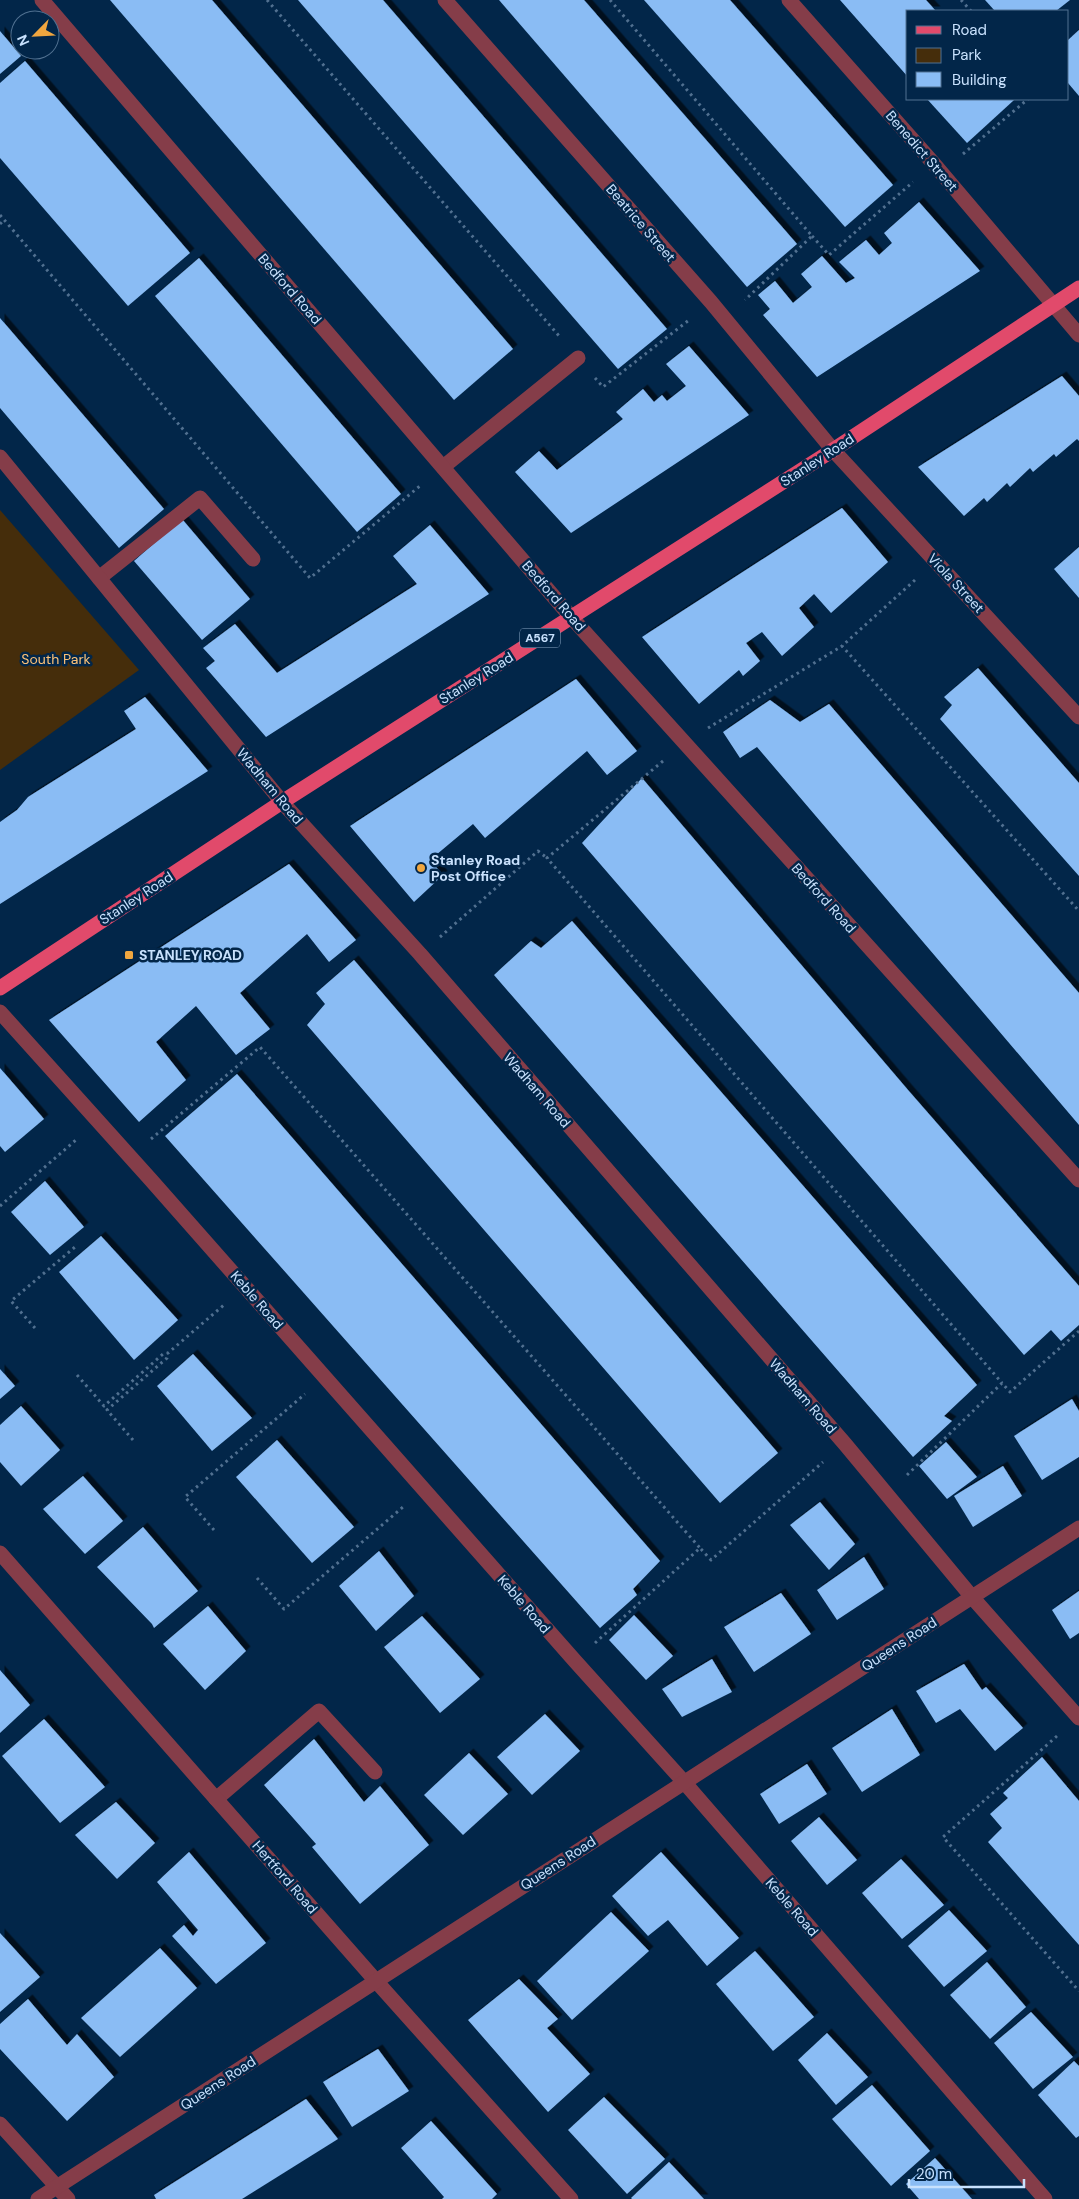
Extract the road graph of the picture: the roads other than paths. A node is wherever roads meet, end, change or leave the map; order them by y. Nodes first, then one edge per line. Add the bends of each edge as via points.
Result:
1 (42, 0) edge
2 (445, 0) edge
3 (789, 0) edge
4 (1079, 288) edge
5 (1052, 306) junction
6 (1079, 335) edge
7 (578, 358) road end
8 (833, 450) junction
9 (0, 458) edge
10 (442, 467) junction
11 (253, 559) dead end
12 (99, 578) junction
13 (572, 618) junction
14 (1079, 717) edge
15 (282, 802) junction
16 (0, 988) edge
17 (0, 1012) edge
18 (1079, 1180) edge
19 (1079, 1528) edge
20 (0, 1553) edge
21 (972, 1597) junction
22 (1079, 1718) edge
23 (375, 1772) dead end
24 (684, 1782) junction
25 (216, 1799) junction
26 (376, 1981) junction
27 (0, 2124) edge
28 (57, 2187) junction
29 (38, 2199) edge
30 (68, 2199) edge
31 (572, 2199) edge
32 (1044, 2199) edge

1 - 10 street, Bedford Road
2 - 8 street, Beatrice Street via 711,302
3 - 5 street, Benedict Street via 938,168
4 - 5 main road, Stanley Road / A567
5 - 6 street, Benedict Street
5 - 8 main road, Stanley Road / A567
7 - 10 street
8 - 13 main road, Stanley Road / A567
8 - 14 street, Viola Street
9 - 12 street, Wadham Road
10 - 13 street, Bedford Road
11 - 12 street via 200,498
12 - 15 street, Wadham Road
13 - 15 main road, Stanley Road / A567
13 - 18 street, Bedford Road
15 - 16 main road, Stanley Road / A567
15 - 21 street, Wadham Road via 420,954 844,1444
17 - 24 street, Keble Road
19 - 21 street, Queens Road
20 - 25 street, Hertford Road
21 - 22 street, Wadham Road
21 - 24 street, Queens Road
23 - 25 street via 319,1711
24 - 26 street, Queens Road
24 - 32 street, Keble Road
25 - 26 street, Hertford Road
26 - 28 street, Queens Road
26 - 31 street, Hertford Road
27 - 28 street
28 - 29 street, Queens Road
28 - 30 street

